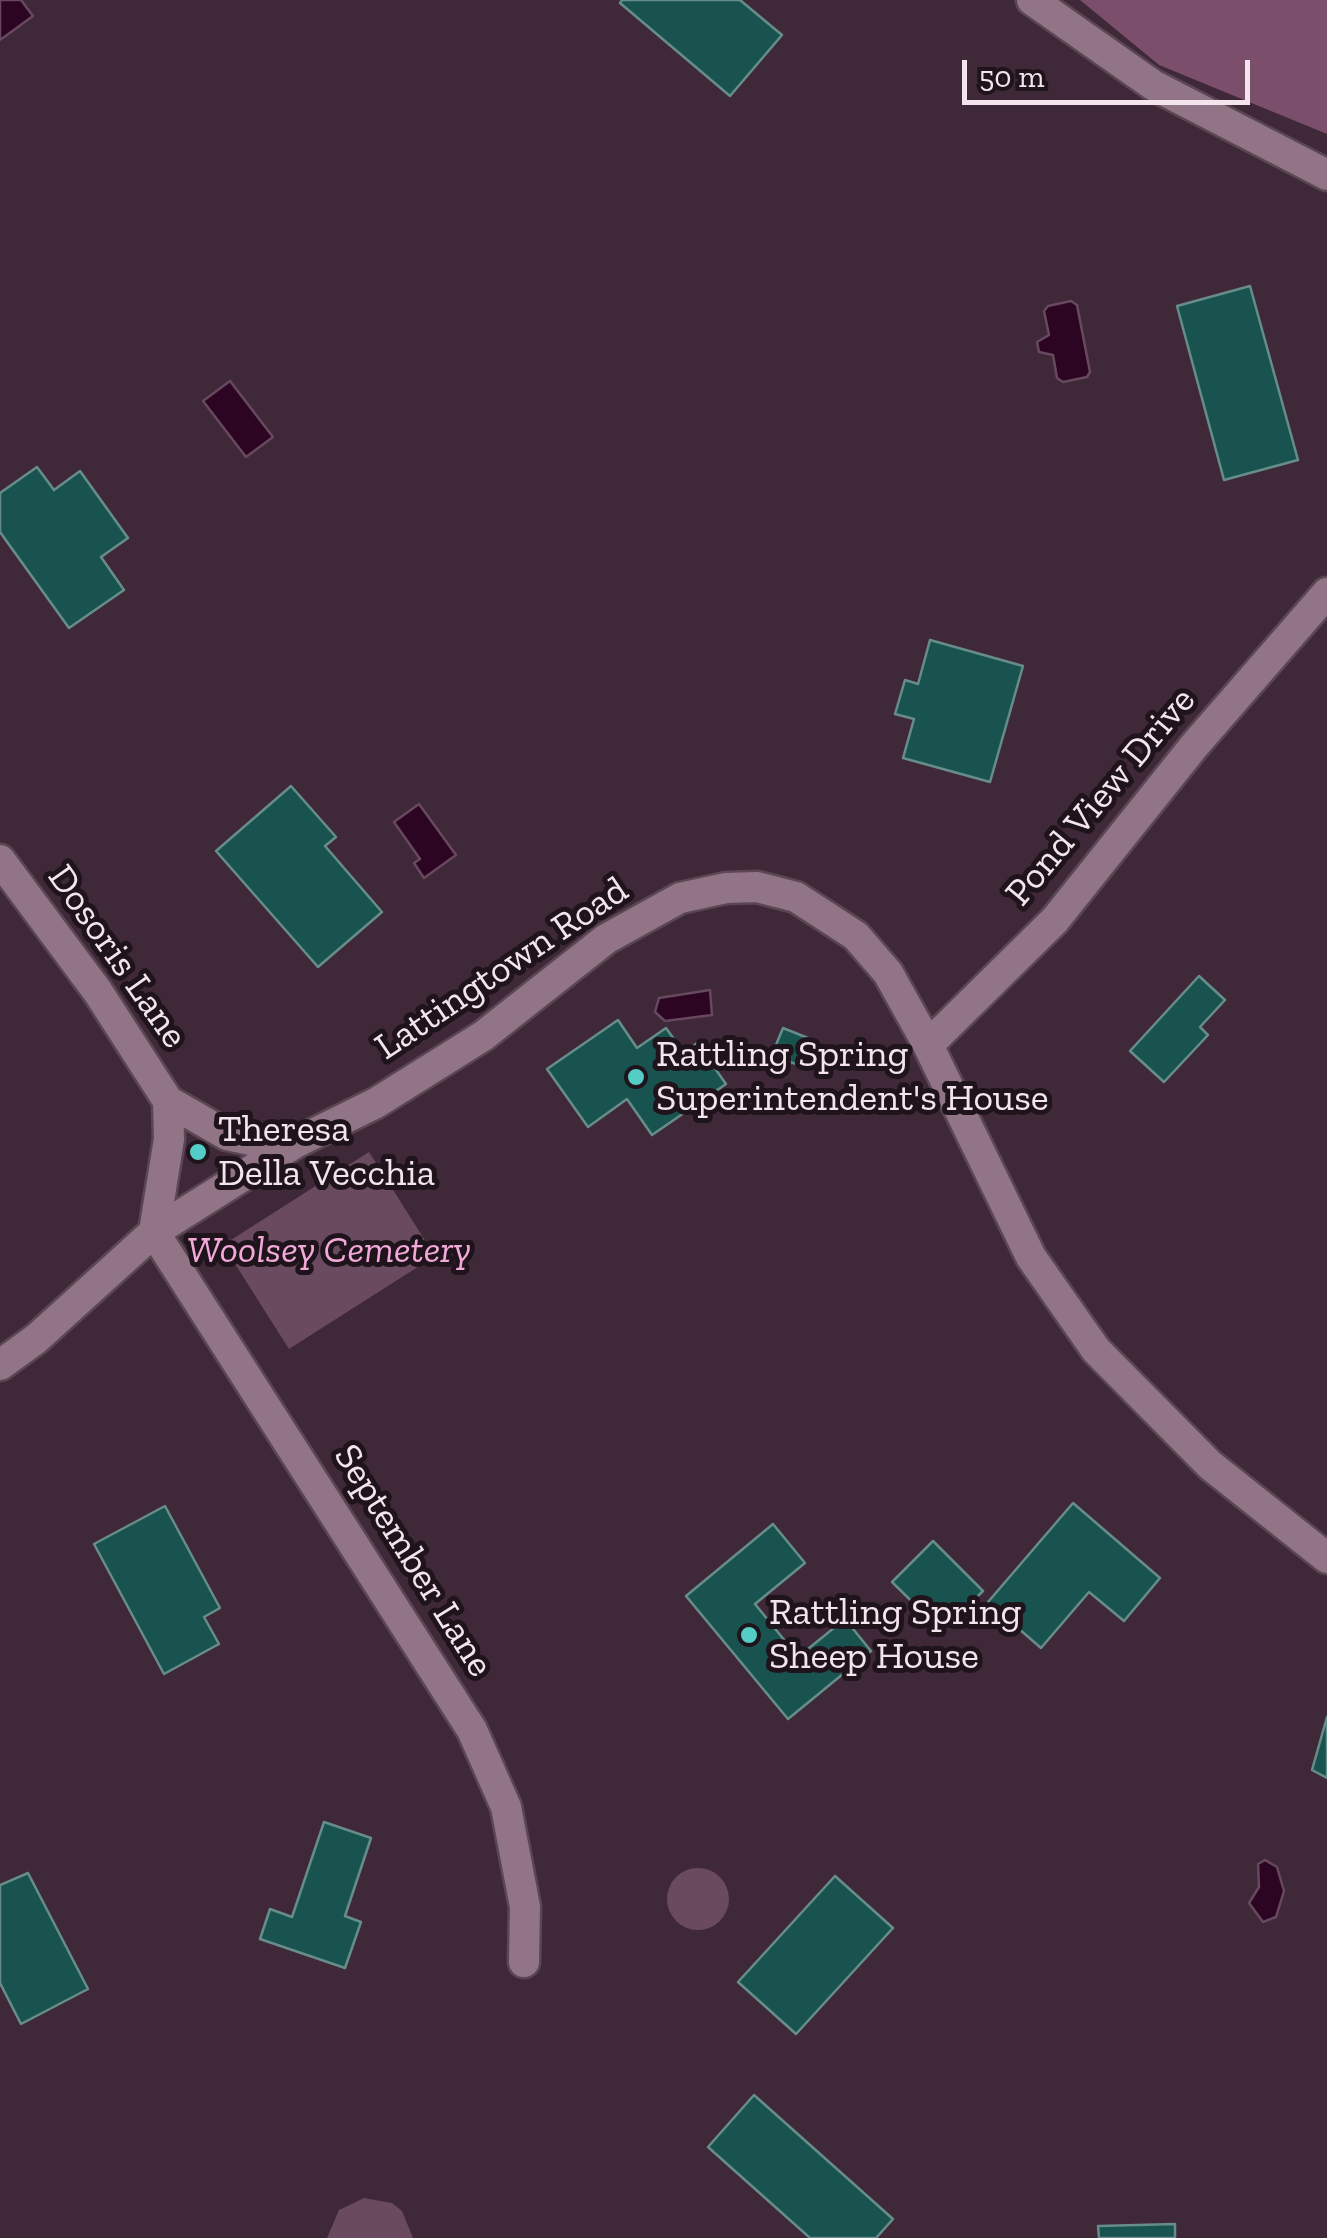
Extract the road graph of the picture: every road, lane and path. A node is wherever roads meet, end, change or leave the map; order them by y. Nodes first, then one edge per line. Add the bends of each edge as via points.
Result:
1 (1032, 0) edge
2 (1327, 175) edge
3 (1327, 593) edge
4 (0, 860) edge
5 (928, 1045) junction
6 (168, 1101) junction
7 (297, 1142) junction
8 (154, 1232) junction
9 (0, 1365) edge
10 (1327, 1558) edge
11 (524, 1962) dead end

1 - 2 street via 1153,85
3 - 5 street, Pond View Drive via 1054,920
4 - 6 street, Dosoris Lane
5 - 7 street, Lattingtown Road via 888,973 856,936 796,896 726,888 680,898 606,939 483,1036 376,1103
5 - 10 street, Lattingtown Road via 1031,1258 1096,1350 1210,1465
6 - 7 street, Lattingtown Road via 228,1136
6 - 8 street via 169,1139
7 - 8 street, Lattingtown Road
8 - 9 street, Lattingtown Road
8 - 11 street, September Lane via 472,1730 506,1807 525,1907

